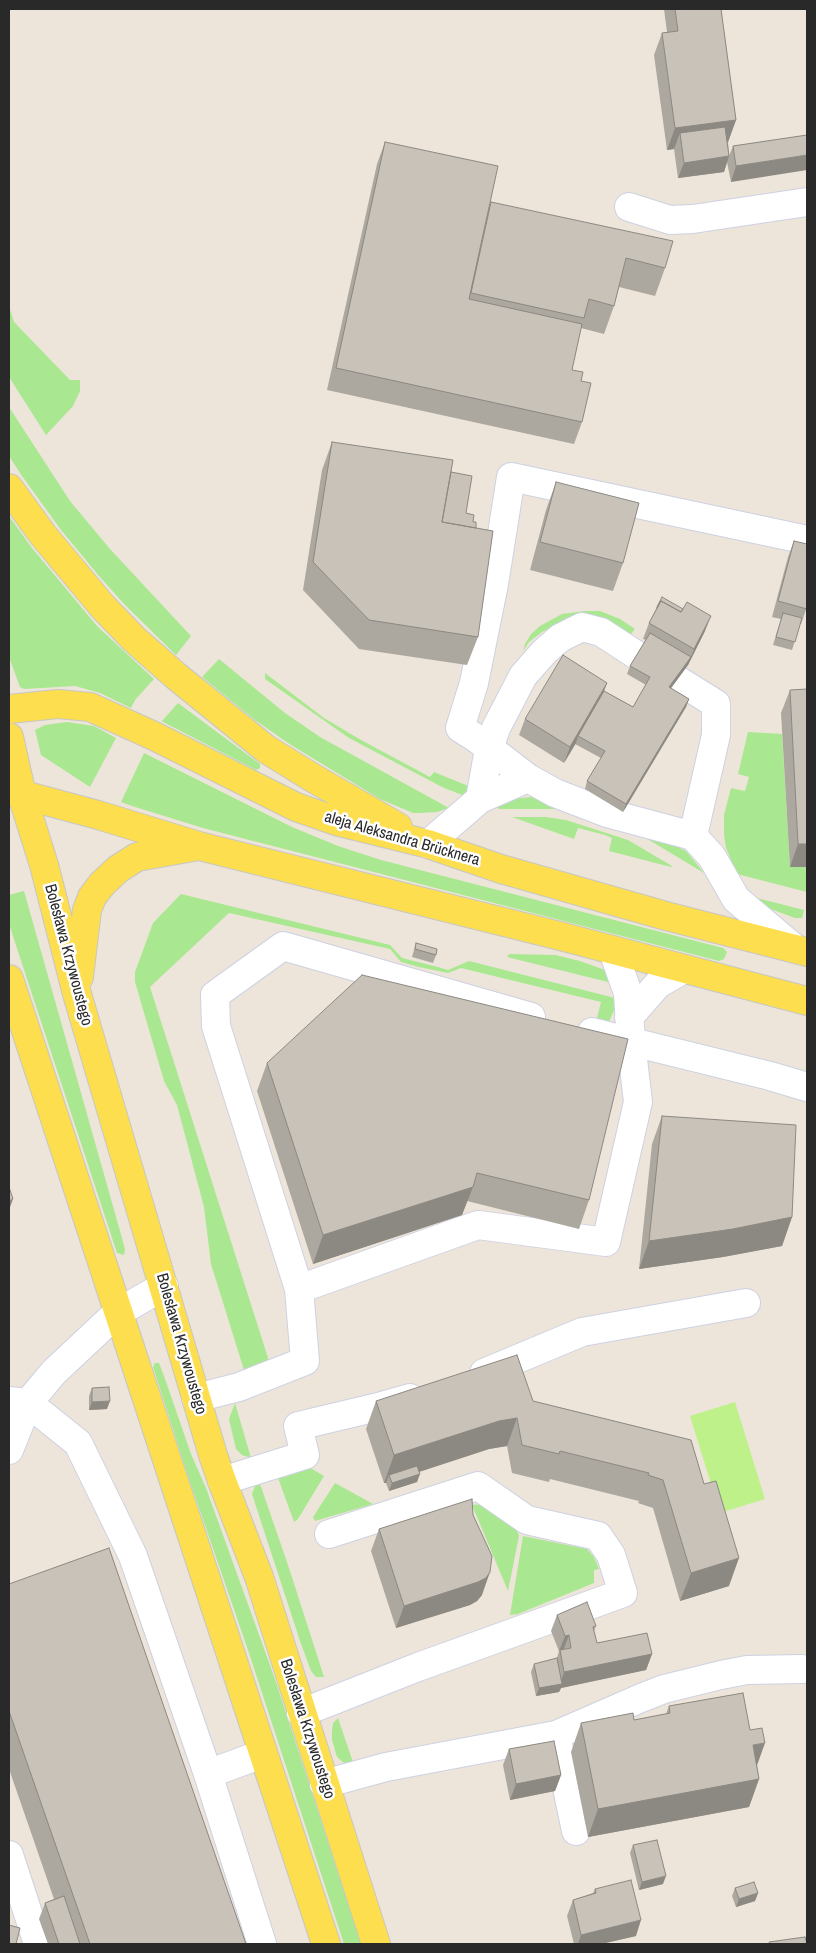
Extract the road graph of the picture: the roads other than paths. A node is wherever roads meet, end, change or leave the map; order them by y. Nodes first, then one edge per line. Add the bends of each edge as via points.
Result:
1 (807, 202) edge
2 (629, 207) dead end
3 (9, 488) edge
4 (807, 540) edge
5 (638, 656) edge
6 (676, 679) edge
7 (9, 709) edge
8 (9, 737) edge
9 (489, 749) junction
10 (528, 778) junction
11 (15, 793) edge
12 (480, 799) junction
13 (693, 836) junction
14 (428, 844) junction
15 (199, 846) junction
16 (801, 950) edge
17 (613, 951) junction
18 (684, 968) junction
19 (9, 979) edge
20 (77, 994) junction
21 (807, 1001) edge
22 (630, 1030) junction
23 (807, 1087) edge
24 (164, 1286) junction
25 (299, 1288) junction
26 (746, 1303) dead end
27 (118, 1313) junction
28 (457, 1384) edge
29 (429, 1392) edge
30 (196, 1398) junction
31 (18, 1402) edge
32 (9, 1450) edge
33 (222, 1481) junction
34 (329, 1534) dead end
35 (802, 1669) dead end
36 (301, 1713) junction
37 (556, 1735) junction
38 (262, 1754) junction
39 (208, 1774) junction
40 (324, 1784) junction
41 (576, 1831) dead end
42 (9, 1855) edge
43 (38, 1944) edge
44 (262, 1944) edge
45 (326, 1944) edge
46 (376, 1944) edge

1 - 2 lane via 670,220
3 - 14 main road via 103,607 183,682 266,749
4 - 9 lane via 511,477 474,682 460,728
5 - 9 lane via 601,632 582,627 560,638 522,676
6 - 13 lane via 716,704 716,735
7 - 14 main road, aleja Aleksandra Brücknera via 58,704 90,706 296,807 339,822
8 - 11 main road, Bolesława Krzywoustego
9 - 10 lane
9 - 12 lane
10 - 12 lane
10 - 13 lane via 555,793 607,813
11 - 15 main road
11 - 20 main road, Bolesława Krzywoustego via 44,865
12 - 14 lane
13 - 16 lane via 712,857 736,899
14 - 16 main road, aleja Aleksandra Brücknera via 501,869 666,916
15 - 17 main road
15 - 20 main road via 137,857 102,884 87,910
17 - 18 main road
17 - 22 lane via 628,994
18 - 21 main road
18 - 22 lane via 658,984
19 - 27 main road
20 - 24 main road, Bolesława Krzywoustego
22 - 23 lane
22 - 25 lane via 638,1102 606,1242 478,1225
22 - 25 lane via 562,1025 283,946 215,995 216,1026
24 - 27 lane
24 - 30 main road, Bolesława Krzywoustego
25 - 30 lane via 305,1360 238,1387
26 - 28 lane via 582,1332
27 - 31 lane
27 - 38 main road
29 - 33 lane via 298,1426 305,1455
30 - 33 main road, Bolesława Krzywoustego
31 - 32 lane
31 - 39 lane via 78,1443 133,1556
33 - 36 main road, Bolesława Krzywoustego via 259,1577
34 - 36 lane via 478,1486 527,1520 598,1536 611,1555 623,1592
35 - 37 lane via 747,1670 664,1689
36 - 40 main road, Bolesława Krzywoustego
37 - 40 lane via 386,1767
37 - 41 lane
38 - 39 lane
38 - 45 main road
39 - 44 lane
40 - 46 main road, Bolesława Krzywoustego
42 - 43 lane

